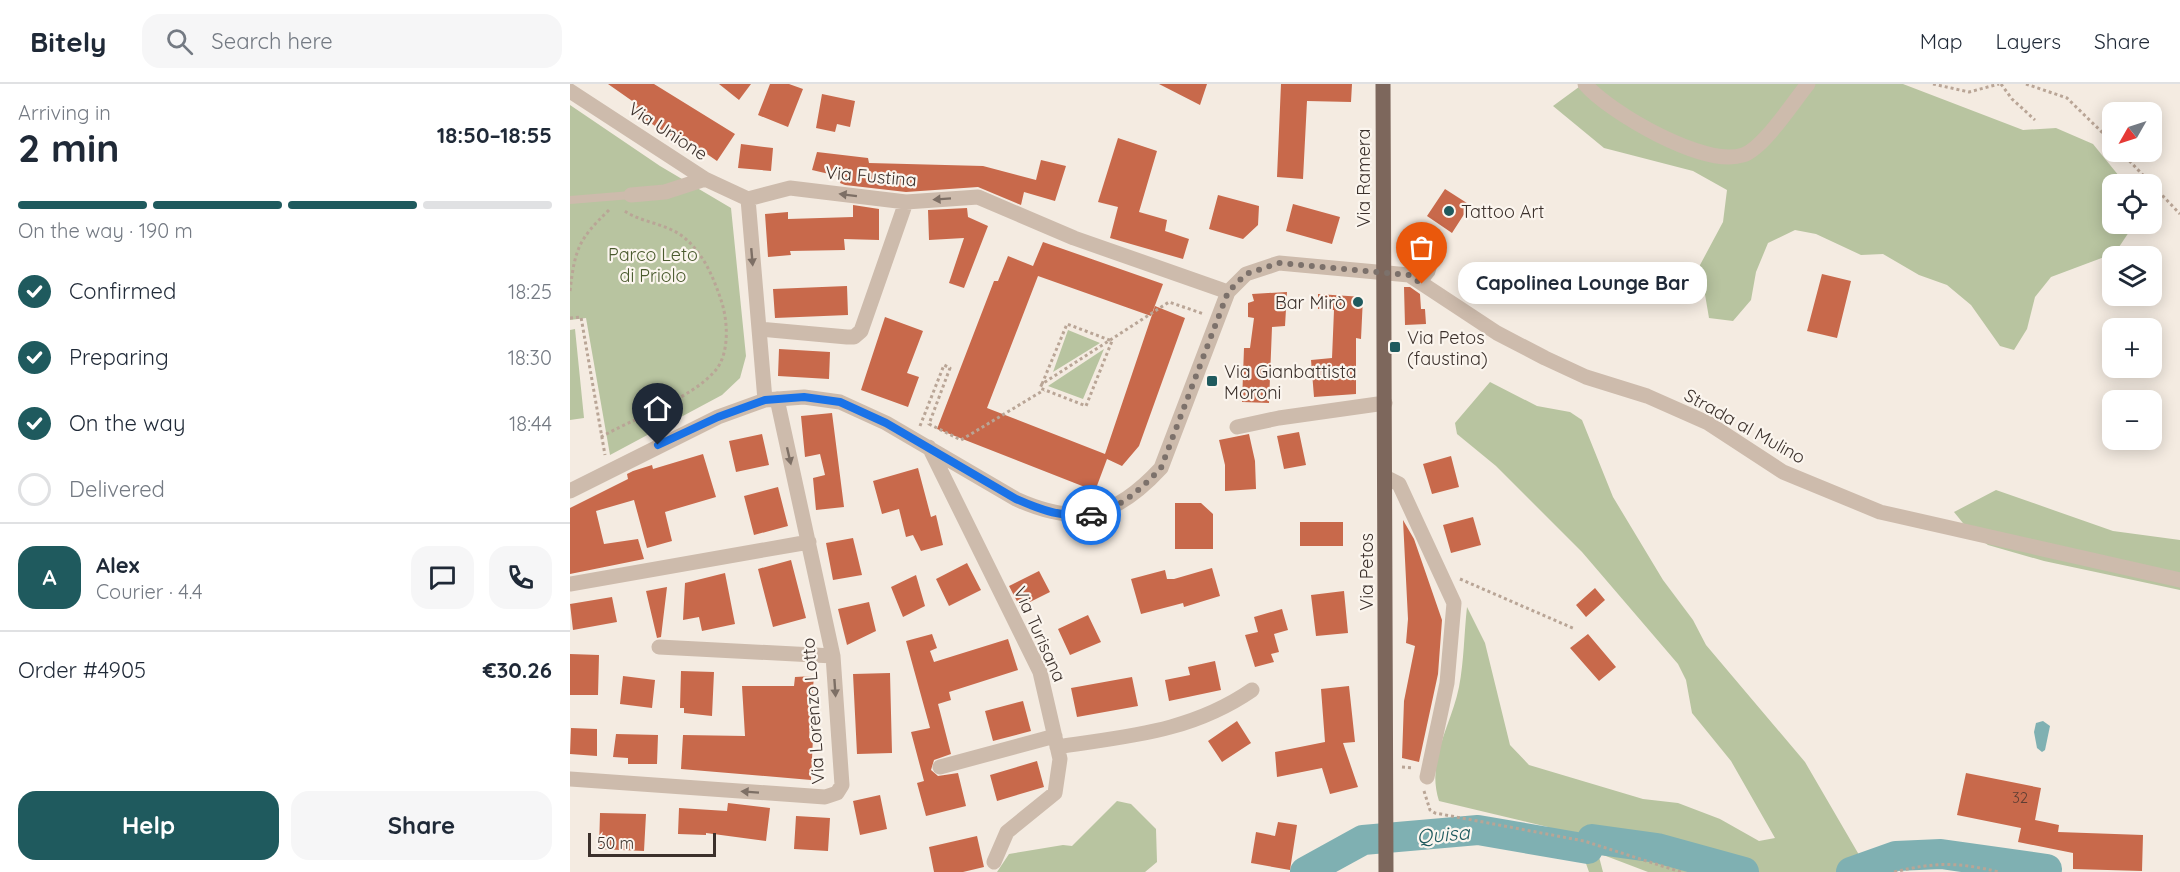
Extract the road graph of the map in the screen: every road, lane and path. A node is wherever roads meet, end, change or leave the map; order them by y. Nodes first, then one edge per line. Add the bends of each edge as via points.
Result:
1 (1383, 84) edge
2 (1585, 84) edge
3 (1808, 84) edge
4 (1933, 84) edge
5 (2000, 84) edge
6 (2026, 84) edge
7 (570, 91) edge
8 (2035, 120) dead end
9 (2102, 132) edge
10 (2131, 162) edge
11 (705, 179) junction
12 (631, 195) joint
13 (747, 199) junction
14 (570, 200) edge
15 (906, 202) junction
16 (2180, 214) edge
17 (1436, 257) dead end
18 (1382, 272) junction
19 (1422, 284) junction
20 (570, 291) edge
21 (1228, 292) junction
22 (570, 318) edge
23 (1217, 319) junction
24 (759, 329) junction
25 (1112, 340) junction
26 (1042, 384) junction
27 (1044, 390) junction
28 (771, 399) junction
29 (1385, 403) junction
30 (1237, 427) dead end
31 (602, 437) junction
32 (915, 439) junction
33 (929, 447) junction
34 (609, 470) junction
35 (1385, 477) junction
36 (570, 490) edge
37 (809, 542) junction
38 (1444, 580) junction
39 (2180, 580) edge
40 (570, 584) edge
41 (1575, 629) dead end
42 (659, 647) dead end
43 (833, 656) junction
44 (1252, 690) dead end
45 (1056, 741) junction
46 (940, 767) dead end
47 (1427, 777) joint
48 (570, 779) edge
49 (994, 862) dead end
50 (1386, 872) edge
51 (1681, 872) edge
52 (1894, 872) edge
53 (1999, 872) edge

1 - 18 main road, Via Ramera
2 - 3 street via 1618,112 1663,138 1719,156 1743,155 1759,143
4 - 5 path via 1970,92
5 - 8 path
6 - 9 path via 2067,98
7 - 11 street, Via Unione
10 - 16 path
11 - 12 street via 665,192
11 - 13 street, Via Unione
12 - 14 lane
15 -> 13 street, Via Fustina via 790,188
13 -> 24 street
21 -> 15 street, Via Fustina via 1074,238 978,197
15 - 24 street via 861,331 847,338
17 - 19 lane
18 - 19 street, Strada al Mulino via 1409,275
18 - 21 street via 1279,263 1246,274
18 - 29 main road, Via Petos
19 - 39 street, Strada al Mulino via 1497,333 1545,358 1708,423 1783,472 1880,512
20 - 31 path via 576,251 587,231 615,204 631,215 663,224 688,240 706,263 723,306 725,348 717,369 674,399
21 - 23 street
22 - 31 path via 581,317
23 - 25 path via 1169,302
23 - 33 street via 1161,468 1141,490 1118,505 1077,516 1038,509
24 - 28 street
25 - 26 path
25 - 26 path via 1067,324
25 - 27 path via 1086,406
26 - 27 path via 1040,388
27 - 32 path via 961,440 929,424 950,368 944,365
28 - 32 street via 804,397 840,402
28 - 34 street via 718,417
28 -> 37 street, Via Lorenzo Lotto
29 - 30 street
29 - 35 main road, Via Petos
31 - 34 path
32 - 33 street
33 - 45 street, Via Turisana via 1040,672
34 - 36 street
35 - 38 street via 1399,484
35 - 50 main road, Via Petos
37 - 40 street
37 - 43 street, Via Lorenzo Lotto
38 - 41 path via 1460,579
38 - 47 street via 1454,603 1447,683
42 - 43 street
43 -> 48 street, Via Lorenzo Lotto via 842,785 837,793 825,797
44 - 45 street via 1212,714 1176,727
45 - 46 street
45 - 49 street, Via Turisana via 1060,759 1055,793 1007,832
47 - 51 path via 1424,793 1435,813 1584,841
52 - 53 path via 1927,864 1960,863

